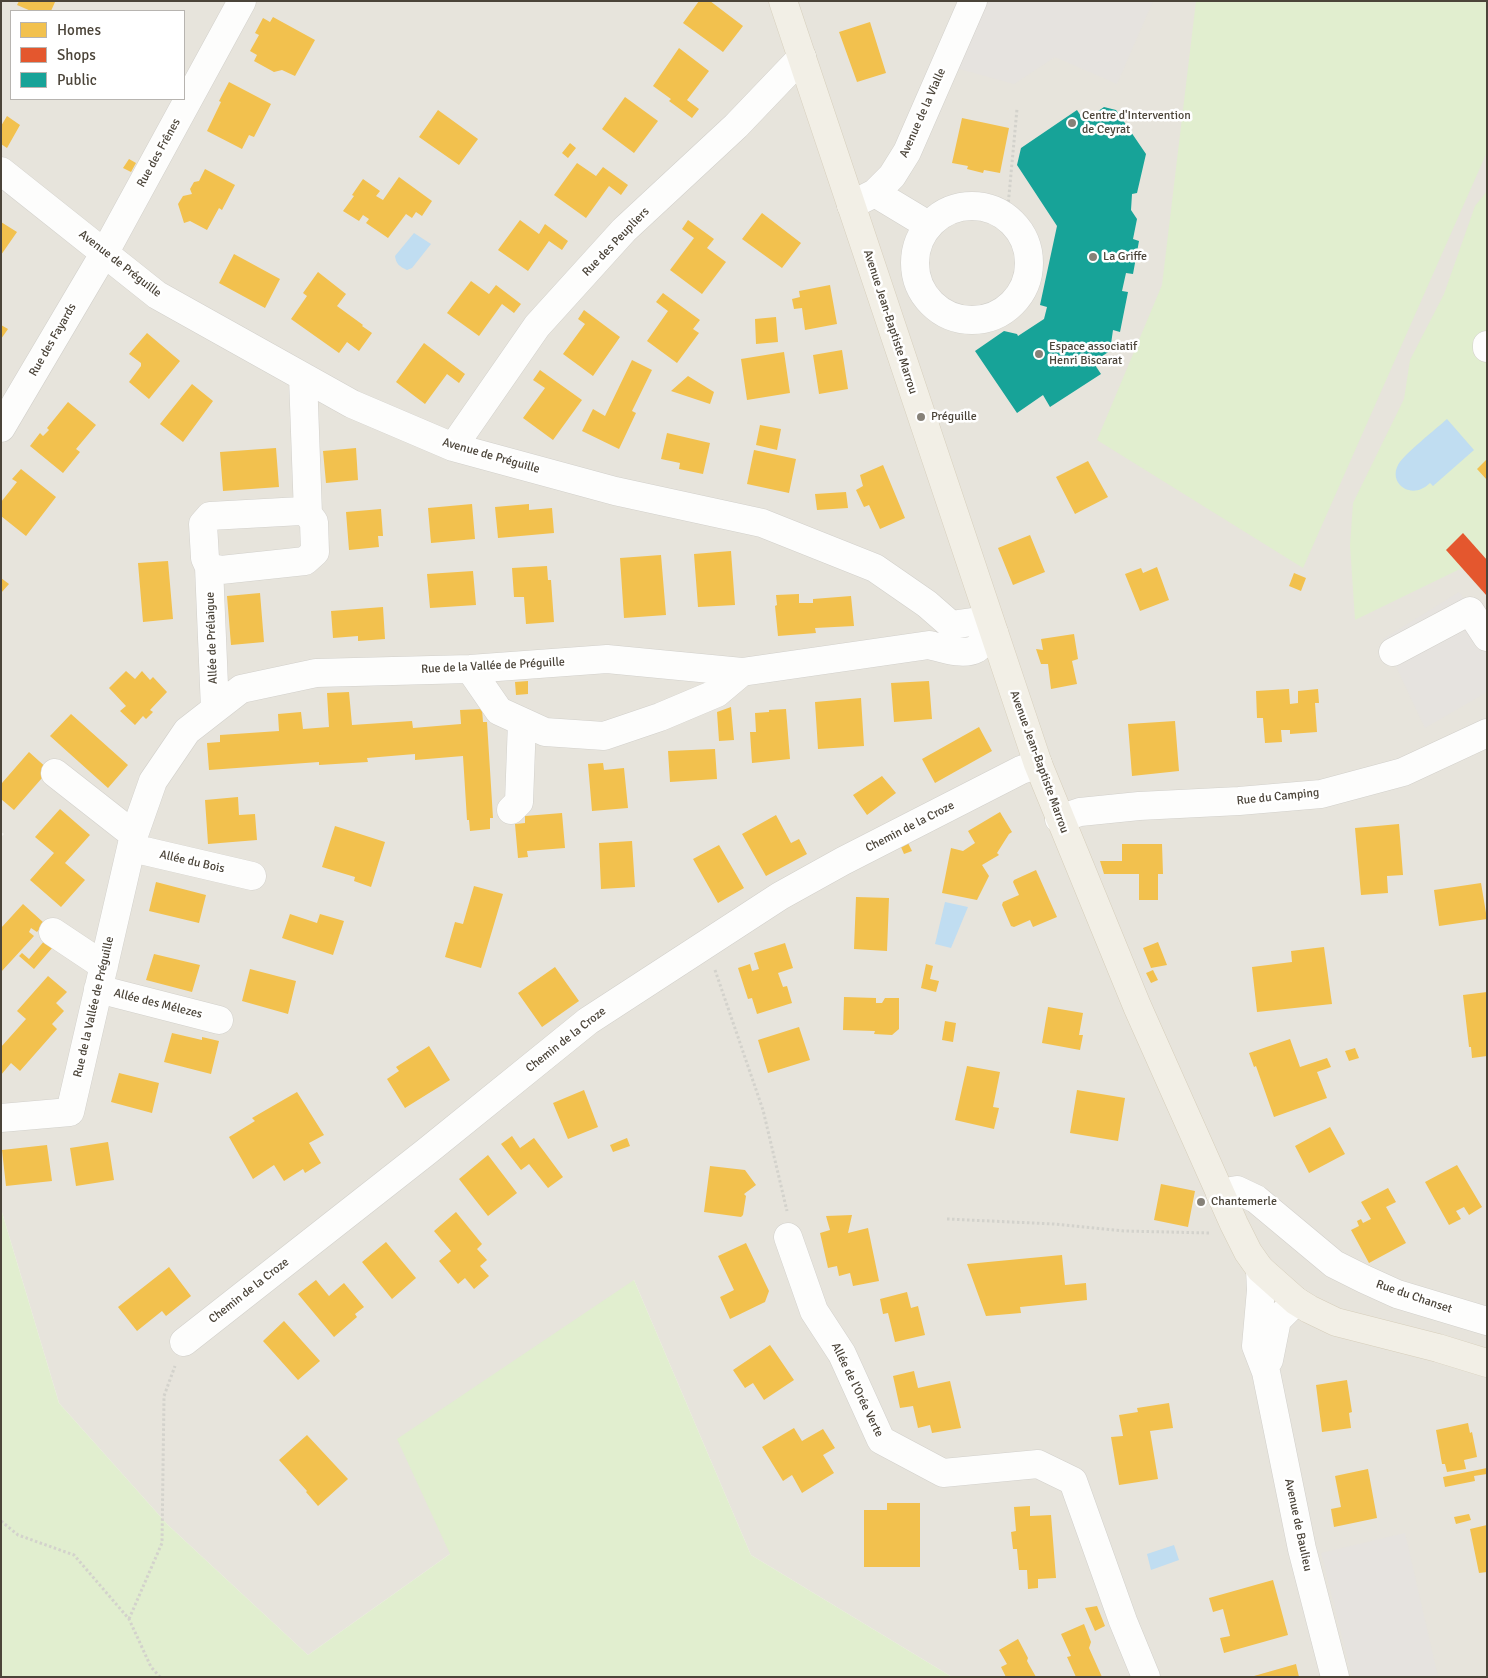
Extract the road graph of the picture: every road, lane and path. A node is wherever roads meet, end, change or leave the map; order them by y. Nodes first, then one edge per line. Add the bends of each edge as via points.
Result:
1 (242, 1) edge
2 (783, 1) edge
3 (973, 1) edge
4 (802, 56) junction
5 (1017, 109) dead end
6 (1, 171) edge
7 (863, 199) junction
8 (1007, 217) junction
9 (928, 225) junction
10 (104, 252) junction
11 (303, 377) junction
12 (1, 428) edge
13 (453, 447) junction
14 (308, 514) junction
15 (209, 567) junction
16 (951, 625) junction
17 (994, 633) junction
18 (1487, 637) edge
19 (930, 644) junction
20 (1392, 652) dead end
21 (470, 669) junction
22 (742, 672) junction
23 (215, 709) junction
24 (522, 722) junction
25 (1487, 733) edge
26 (1038, 764) junction
27 (55, 772) dead end
28 (511, 810) dead end
29 (1059, 819) junction
30 (133, 842) junction
31 (252, 876) dead end
32 (54, 932) dead end
33 (706, 944) junction
34 (101, 977) junction
35 (218, 1020) dead end
36 (1, 1118) edge
37 (1220, 1193) junction
38 (947, 1218) dead end
39 (1234, 1224) junction
40 (788, 1237) joint
41 (1260, 1269) junction
42 (1296, 1301) junction
43 (1487, 1321) edge
44 (184, 1342) joint
45 (1487, 1363) edge
46 (1266, 1372) junction
47 (1, 1521) edge
48 (129, 1619) junction
49 (160, 1677) edge
50 (1146, 1677) edge
51 (1335, 1677) edge

1 - 10 street, Rue des Frênes
2 - 4 main road, Avenue Jean-Baptiste Marrou
3 - 7 street, Avenue de la Vialle via 907,152 892,176
4 - 7 main road, Avenue Jean-Baptiste Marrou
4 - 13 street, Rue des Peupliers via 736,126 624,230 537,326
5 - 8 path
6 - 10 street, Avenue de Préguille
7 - 9 street
7 - 17 main road, Avenue Jean-Baptiste Marrou
8 - 9 street via 989,208 967,206 945,212
8 - 9 street via 1026,244 1030,259 1027,280 1010,307 995,316 975,321 954,318 939,310 918,286 914,266 916,249
10 - 11 street, Avenue de Préguille via 157,295
10 - 12 street, Rue des Fayards
11 - 13 street, Avenue de Préguille via 352,404
11 - 14 street
13 - 16 street, Avenue de Préguille via 614,491 762,523 874,568 927,604
14 - 15 street via 314,522 315,552 305,561 221,570
14 - 15 street, Allée de Prélaigue via 301,510 210,516 203,524 205,558
15 - 23 street, Allée de Prélaigue
16 - 17 street via 972,622
16 - 19 street
17 - 19 street, Rue de la Vallée de Préguille via 976,649 966,651 947,650
17 - 26 main road, Avenue Jean-Baptiste Marrou
18 - 20 street via 1470,612
19 - 22 street, Rue de la Vallée de Préguille
21 - 22 street, Rue de la Vallée de Préguille via 607,659
21 - 23 street, Rue de la Vallée de Préguille via 316,673 241,690
21 - 24 street via 499,711
22 - 24 street via 717,693 604,736 545,732
23 - 30 street, Rue de la Vallée de Préguille via 187,731 153,781
24 - 28 street via 519,802
25 - 29 street, Rue du Camping via 1403,772 1321,794 1139,806 1080,812
26 - 29 main road, Avenue Jean-Baptiste Marrou
26 - 33 street, Chemin de la Croze via 843,861 780,896
27 - 30 street
29 - 37 main road, Avenue Jean-Baptiste Marrou
30 - 31 street, Allée du Bois
30 - 34 street, Rue de la Vallée de Préguille
32 - 34 street, Allée des Mélezes
33 - 40 path via 763,1110 786,1205
33 - 44 street, Chemin de la Croze via 588,1020
34 - 35 street, Allée des Mélezes
34 - 36 street, Rue de la Vallée de Préguille via 70,1112
37 - 39 main road, Avenue Jean-Baptiste Marrou
37 - 43 street, Rue du Chanset via 1237,1190 1256,1199 1334,1264 1364,1279 1397,1294
38 - 39 path via 1209,1234
39 - 41 main road, Avenue Jean-Baptiste Marrou
40 - 50 street, Allée de l'Orée Verte via 814,1311 842,1354 881,1440 943,1473 1038,1464 1073,1481
41 - 42 main road, Avenue Jean-Baptiste Marrou
41 - 46 street via 1256,1346
42 - 45 main road, Avenue Jean-Baptiste Marrou via 1336,1322
42 - 46 street via 1277,1320
44 - 48 path via 164,1396 162,1543
46 - 51 street, Avenue de Baulieu via 1302,1549
47 - 48 path via 18,1535 74,1555
48 - 49 path via 151,1667

